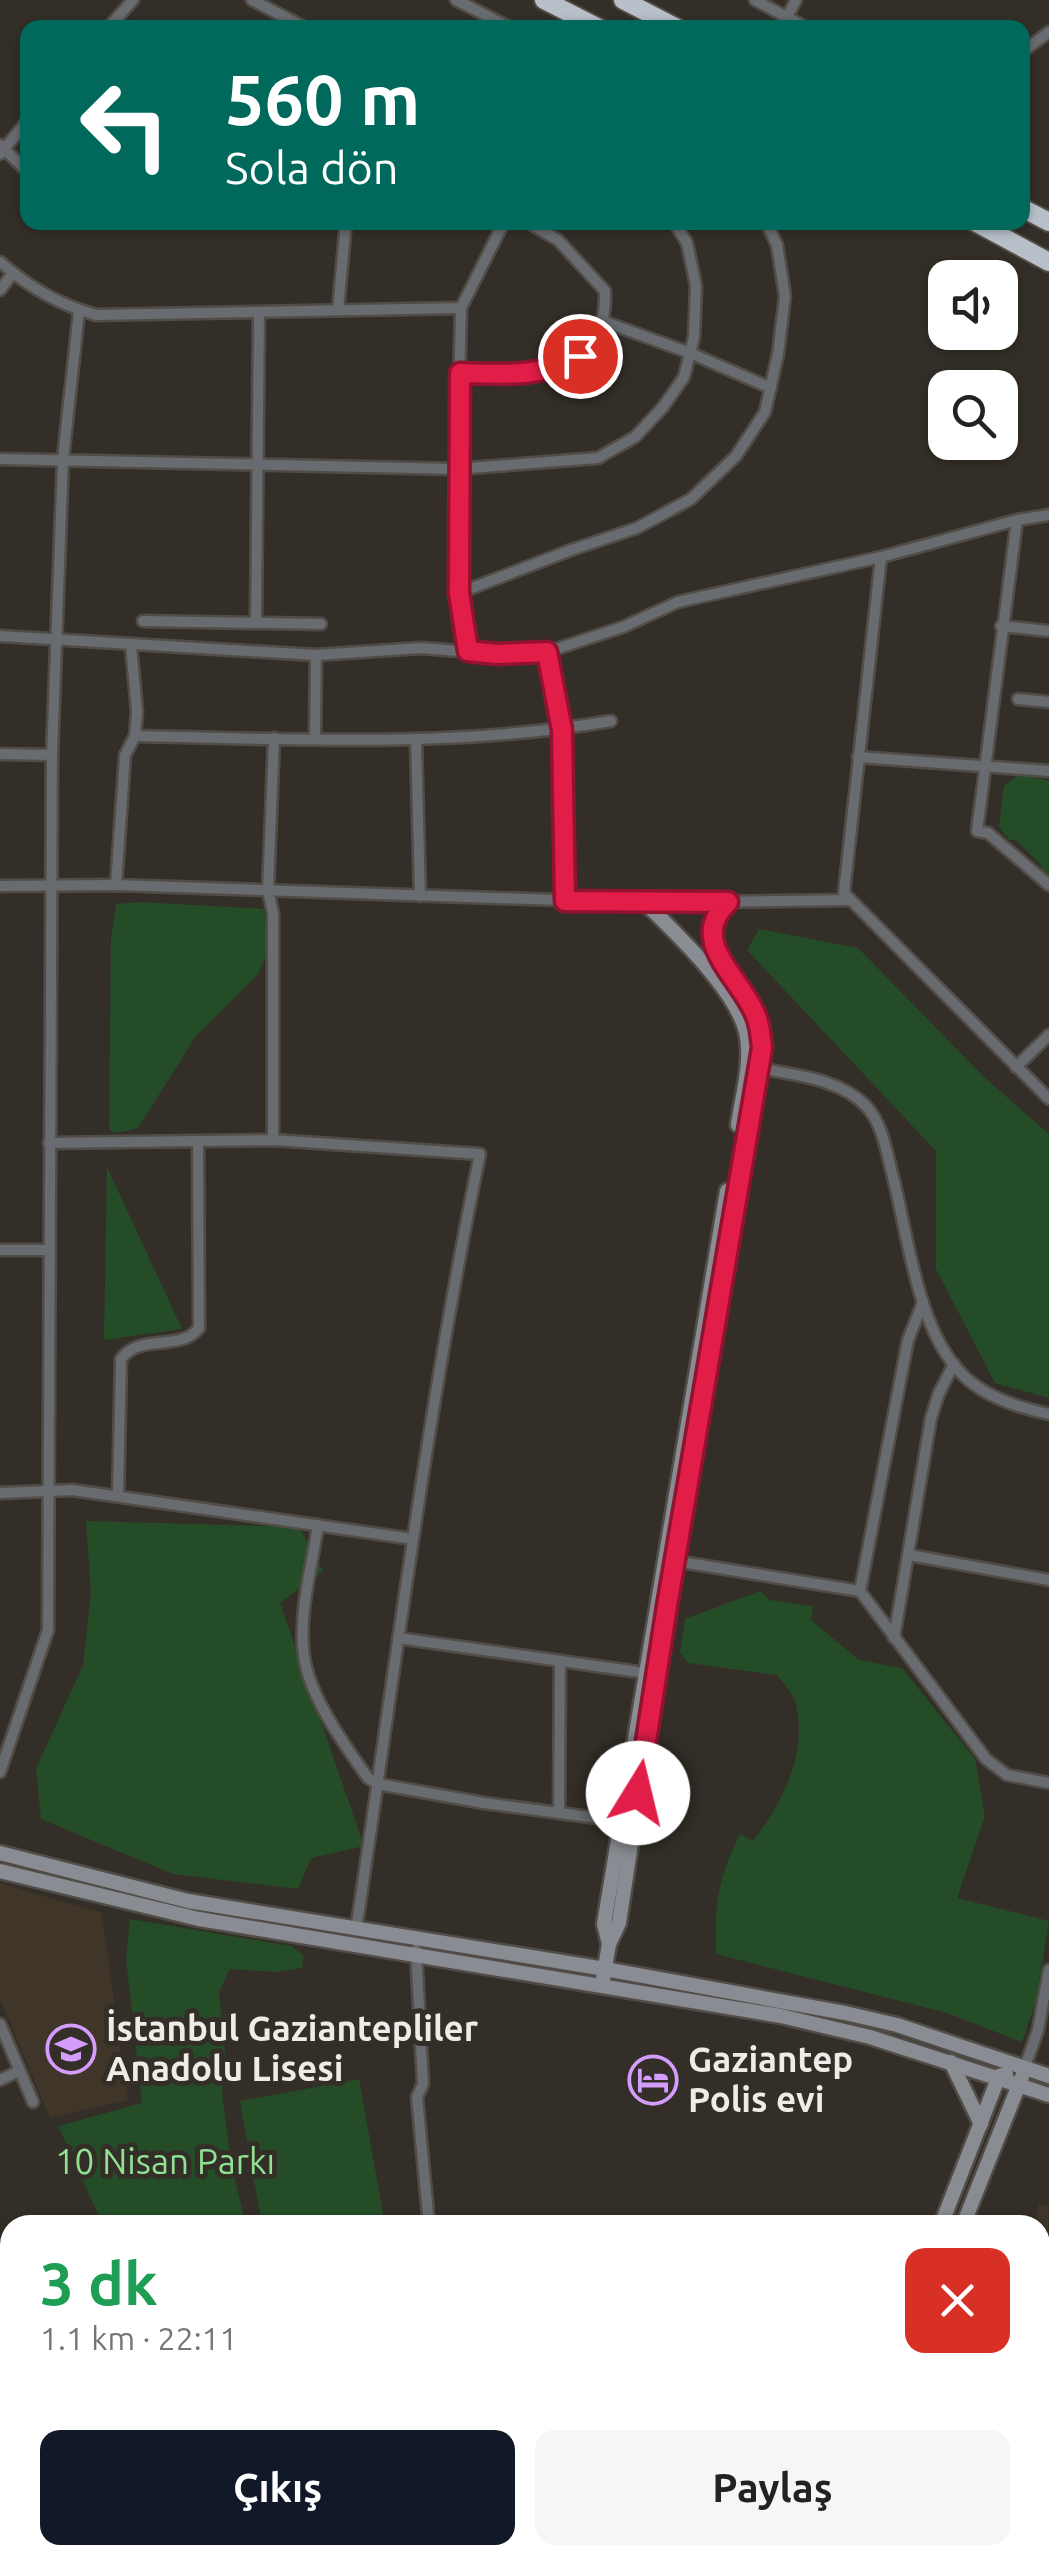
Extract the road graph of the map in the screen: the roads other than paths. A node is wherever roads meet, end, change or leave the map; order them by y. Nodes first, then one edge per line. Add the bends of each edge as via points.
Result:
1 (133, 0) edge
2 (252, 0) edge
3 (456, 0) edge
4 (544, 0) edge
5 (623, 0) edge
6 (755, 0) edge
7 (796, 0) edge
8 (787, 17) junction
9 (115, 20) edge
10 (291, 20) edge
11 (495, 20) edge
12 (583, 20) edge
13 (662, 20) edge
14 (792, 20) edge
15 (20, 129) edge
16 (1, 149) edge
17 (345, 230) edge
18 (500, 230) edge
19 (540, 230) edge
20 (679, 230) edge
21 (770, 230) edge
22 (990, 230) edge
23 (0, 262) edge
24 (1049, 262) edge
25 (13, 274) junction
26 (0, 290) edge
27 (461, 308) junction
28 (338, 310) junction
29 (79, 311) junction
30 (259, 312) junction
31 (604, 322) junction
32 (690, 353) junction
33 (460, 373) junction
34 (771, 388) junction
35 (0, 459) edge
36 (64, 459) junction
37 (256, 464) junction
38 (457, 470) junction
39 (1049, 515) edge
40 (1016, 520) junction
41 (881, 556) junction
42 (459, 593) junction
43 (143, 621) dead end
44 (256, 621) junction
45 (322, 624) dead end
46 (1001, 626) junction
47 (1049, 631) edge
48 (0, 636) edge
49 (58, 640) junction
50 (131, 645) junction
51 (468, 651) junction
52 (547, 652) junction
53 (316, 655) junction
54 (1018, 699) dead end
55 (1049, 702) edge
56 (610, 721) dead end
57 (562, 730) junction
58 (135, 736) junction
59 (274, 738) junction
60 (416, 739) junction
61 (315, 740) junction
62 (0, 754) edge
63 (52, 756) junction
64 (858, 757) junction
65 (986, 765) junction
66 (1049, 771) edge
67 (116, 885) junction
68 (1049, 885) edge
69 (0, 886) edge
70 (50, 887) junction
71 (268, 891) junction
72 (420, 896) junction
73 (850, 900) junction
74 (565, 901) junction
75 (728, 902) junction
76 (645, 904) junction
77 (1049, 1035) edge
78 (1016, 1067) junction
79 (758, 1068) junction
80 (1049, 1099) edge
81 (273, 1140) junction
82 (198, 1142) junction
83 (49, 1143) junction
84 (0, 1250) edge
85 (49, 1250) junction
86 (923, 1302) junction
87 (954, 1364) junction
88 (1049, 1414) edge
89 (48, 1492) junction
90 (0, 1493) edge
91 (118, 1496) junction
92 (318, 1525) junction
93 (413, 1539) junction
94 (909, 1555) junction
95 (669, 1560) junction
96 (1049, 1580) edge
97 (860, 1591) junction
98 (398, 1638) junction
99 (894, 1638) junction
100 (560, 1662) junction
101 (646, 1674) junction
102 (0, 1772) edge
103 (1049, 1782) edge
104 (378, 1784) junction
105 (559, 1812) junction
106 (620, 1821) junction
107 (0, 1853) edge
108 (0, 1871) edge
109 (356, 1930) junction
110 (609, 1944) junction
111 (416, 1947) junction
112 (604, 1969) junction
113 (1049, 1970) edge
114 (602, 1985) junction
115 (0, 2024) edge
116 (951, 2062) junction
117 (1025, 2066) junction
118 (20, 2070) junction
119 (999, 2076) junction
120 (1049, 2076) edge
121 (0, 2080) edge
122 (1020, 2084) junction
123 (1049, 2095) edge
124 (33, 2102) dead end
125 (981, 2124) junction
126 (428, 2215) edge
127 (945, 2215) edge
128 (966, 2215) edge

1 - 9 street
2 - 10 street
3 - 11 street
4 - 12 highway
5 - 13 highway
6 - 8 street
7 - 8 street
8 - 14 street
15 - 16 street
17 - 28 street
18 - 27 street
19 - 31 street via 605,291
20 - 32 street via 696,286
21 - 34 street via 785,296
22 - 24 highway
23 - 25 street
25 - 26 street
25 - 29 street
27 - 28 street
27 - 33 street
28 - 30 street
29 - 30 street
29 - 36 street
30 - 37 street
31 - 32 street
31 - 33 street via 592,346 564,366 521,374
32 - 34 street
32 - 38 street via 684,377 663,407 635,437 598,458
33 - 38 street
34 - 42 street via 765,412 736,456 691,499 637,528
35 - 36 street
36 - 37 street
36 - 49 street
37 - 38 street
37 - 44 street
38 - 42 street
39 - 40 street
40 - 41 street
40 - 46 street
41 - 52 street via 678,602
41 - 64 street
42 - 51 street
43 - 44 street
44 - 45 street
46 - 47 street
46 - 65 street
48 - 49 street
49 - 50 street
49 - 63 street
50 - 53 street
50 - 58 street
51 - 52 street
51 - 53 street
52 - 57 street
53 - 61 street
54 - 55 street
56 - 57 street
57 - 60 street
57 - 74 street
58 - 59 street
58 - 67 street via 126,755
59 - 61 street
59 - 71 street
60 - 61 street
60 - 72 street
62 - 63 street
63 - 70 street
64 - 65 street
64 - 73 street via 844,893
65 - 66 street
65 - 68 street via 977,830
67 - 70 street
67 - 71 street
69 - 70 street
70 - 83 street
71 - 72 street
71 - 81 street
72 - 74 street
73 - 75 street
73 - 78 street
74 - 76 street
75 - 76 street
75 - 79 street via 712,926 716,954 757,1017
76 - 95 street via 734,1004 746,1032 747,1062
77 - 78 street
78 - 80 street
79 - 86 street via 842,1088 866,1106 883,1137
79 - 95 street
81 - 82 street
81 - 93 street via 480,1154
82 - 83 street
82 - 91 street via 198,1328 190,1337 133,1347 121,1359
83 - 85 street
84 - 85 street
85 - 89 street
86 - 87 street
86 - 97 street via 908,1340
87 - 88 street via 1000,1399
87 - 94 street via 931,1418
89 - 90 street
89 - 91 street
89 - 102 street via 48,1630
91 - 92 street
92 - 93 street
92 - 104 street via 303,1632 306,1670 366,1775
93 - 98 street
94 - 96 street
94 - 99 street
95 - 97 street
95 - 101 street
95 - 110 street via 619,1923
97 - 99 street
98 - 100 street
98 - 104 street
99 - 103 street via 986,1760 1007,1775
100 - 101 street
100 - 105 street
101 - 106 street
104 - 105 street
104 - 109 street
105 - 106 street
106 - 110 street via 604,1924
107 - 109 street via 188,1901
108 - 111 street via 199,1920
109 - 111 street
110 - 112 street
111 - 112 street
111 - 114 street
111 - 126 street via 423,2084 417,2097
112 - 114 street
112 - 117 street via 845,2012
113 - 117 street
114 - 116 street via 812,2022
115 - 118 street
116 - 119 street
116 - 125 street
117 - 119 street
117 - 120 street
117 - 122 street
118 - 121 street
118 - 124 street
119 - 122 street
119 - 125 street
122 - 123 street
122 - 128 street
125 - 127 street

